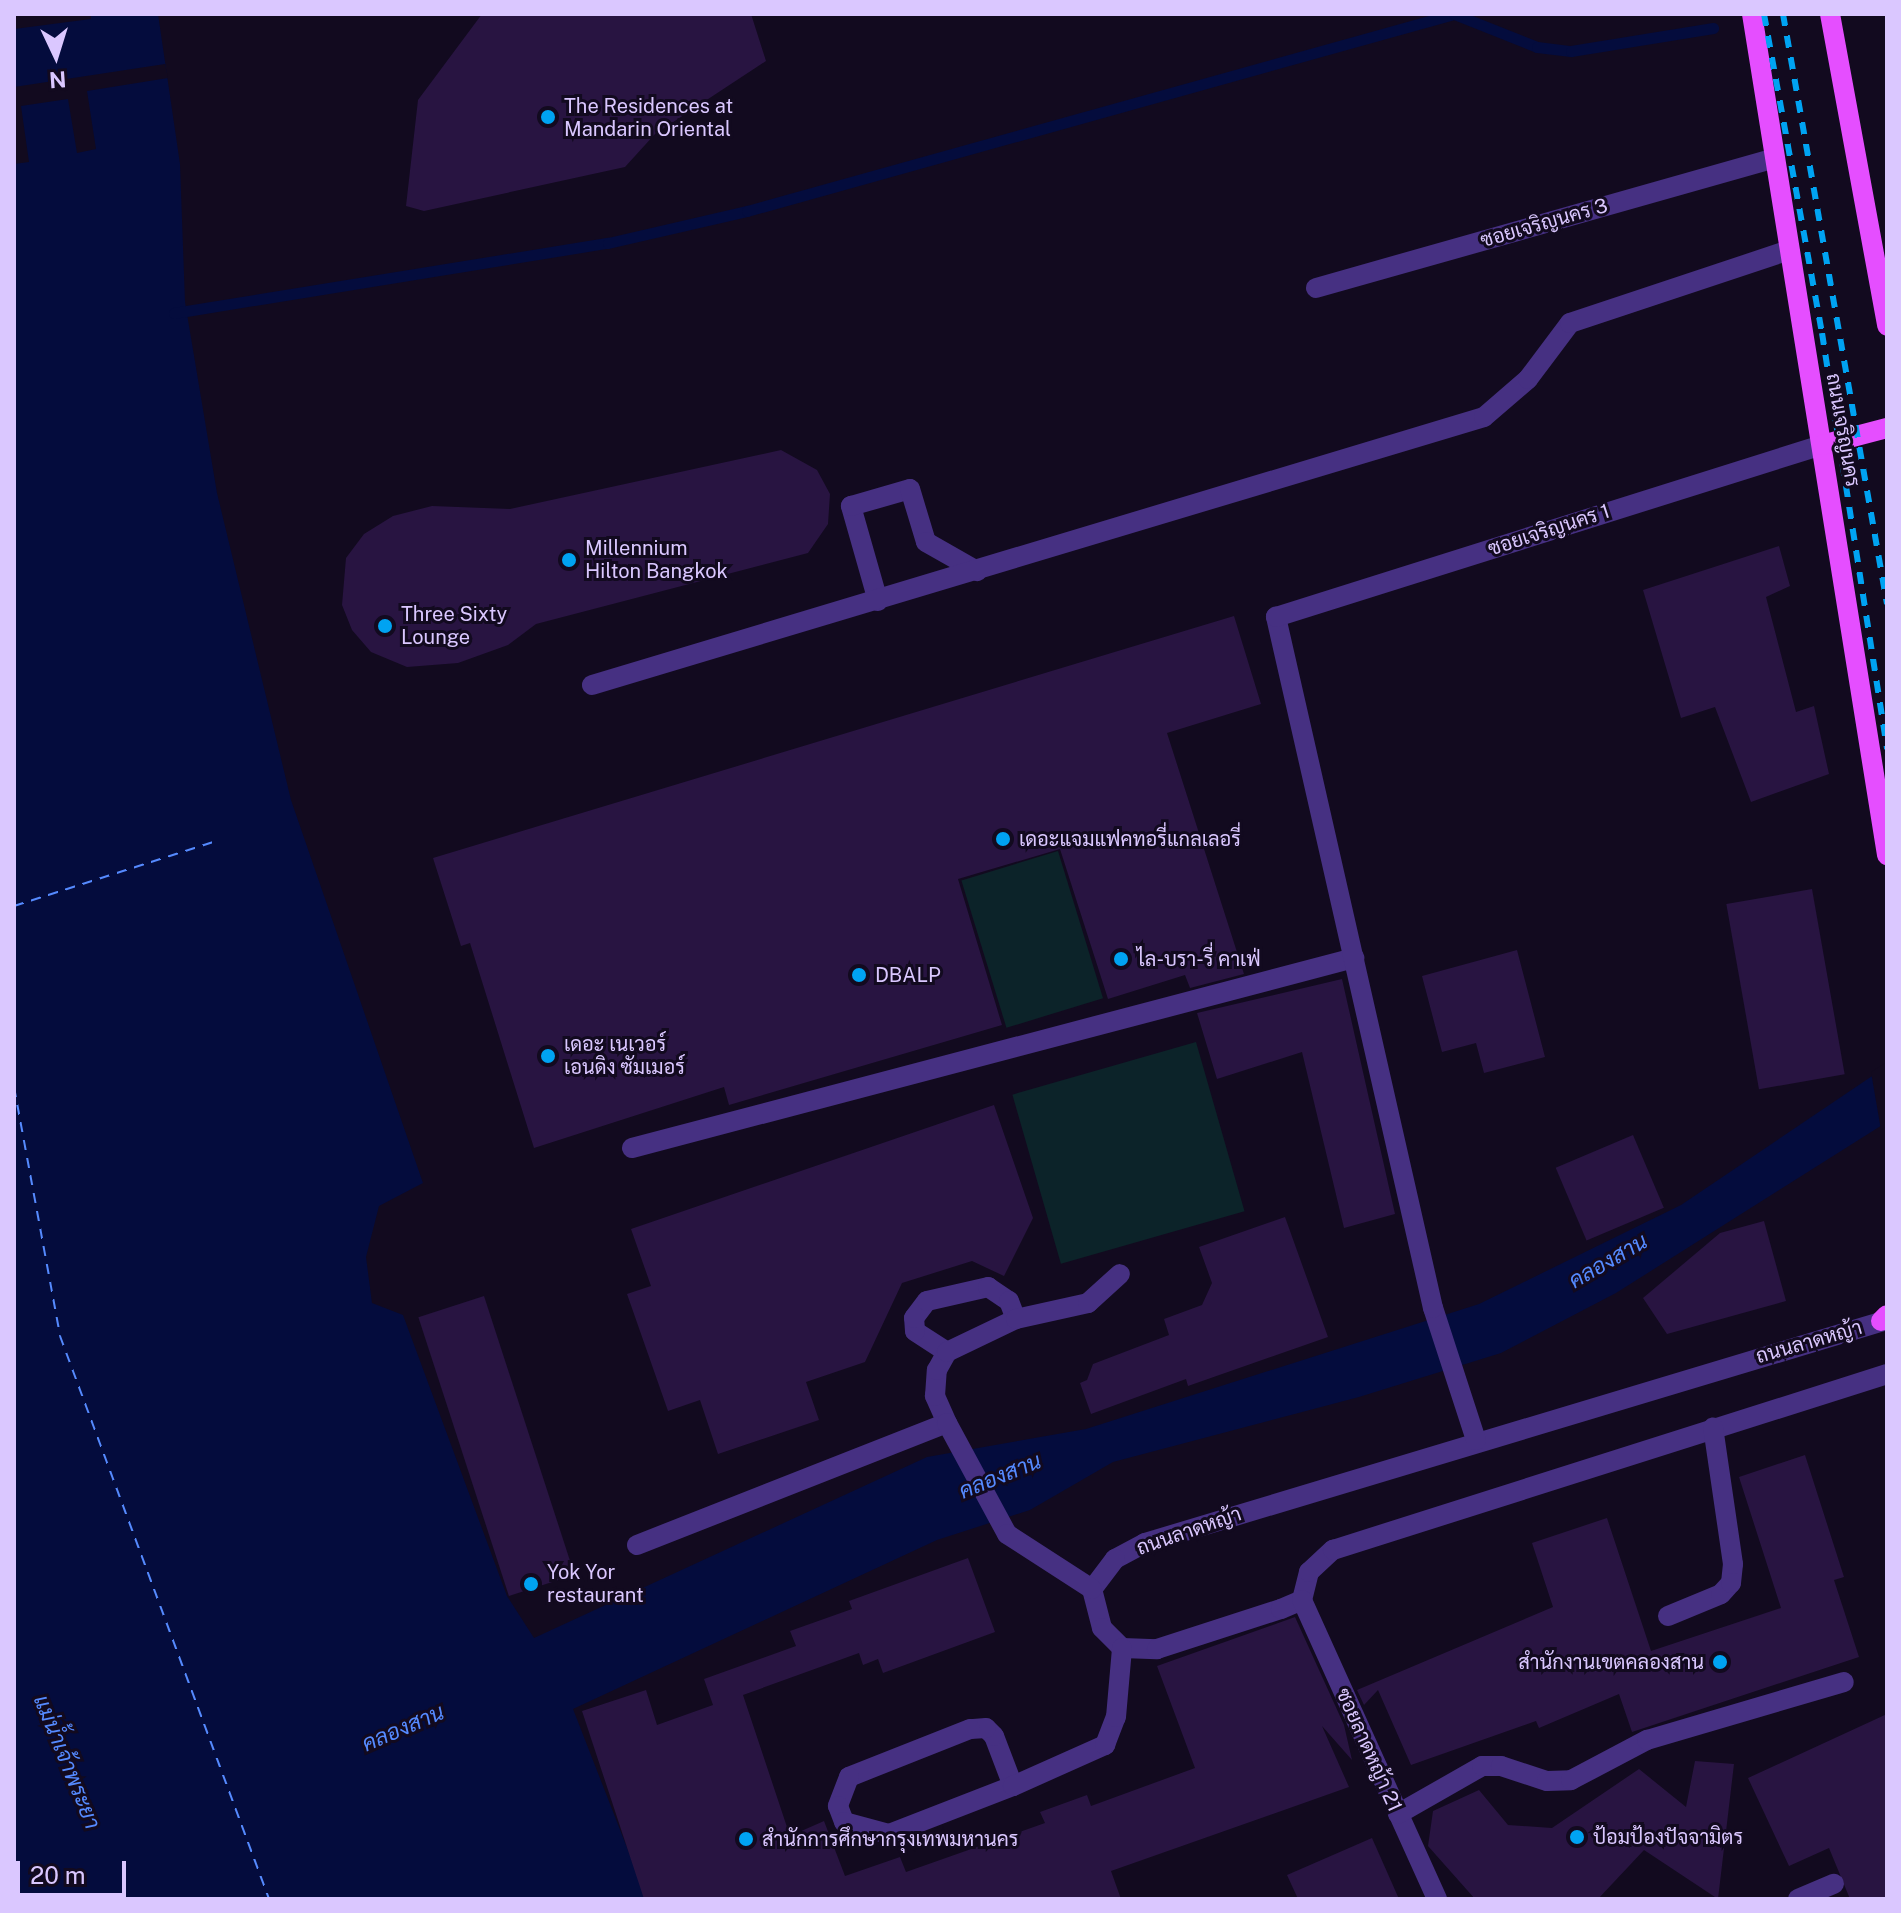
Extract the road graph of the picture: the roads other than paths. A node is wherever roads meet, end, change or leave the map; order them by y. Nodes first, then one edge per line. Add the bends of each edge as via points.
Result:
1 (1752, 14) edge
2 (1830, 14) edge
3 (1773, 159) junction
4 (1787, 251) junction
5 (1316, 288) dead end
6 (1887, 326) edge
7 (1887, 428) edge
8 (1822, 445) junction
9 (977, 571) junction
10 (878, 601) junction
11 (592, 685) dead end
12 (1887, 855) edge
13 (1354, 958) junction
14 (632, 1148) dead end
15 (1120, 1274) dead end
16 (1016, 1319) junction
17 (1885, 1319) edge
18 (947, 1352) junction
19 (1887, 1374) edge
20 (1713, 1427) junction
21 (950, 1428) junction
22 (1476, 1440) junction
23 (637, 1545) dead end
24 (1092, 1589) junction
25 (1302, 1600) junction
26 (1668, 1616) dead end
27 (1122, 1648) junction
28 (1844, 1682) dead end
29 (1013, 1786) junction
30 (1398, 1814) junction
31 (1834, 1884) dead end
32 (1437, 1899) edge
33 (1798, 1899) edge

1 - 3 main road, ถนนเจริญนคร
2 - 6 main road
3 - 4 main road, ถนนเจริญนคร
3 - 5 street, ซอยเจริญนคร 3
4 - 8 main road, ถนนเจริญนคร
4 - 9 street via 1570,323 1528,379 1484,417
7 - 8 main road
8 - 12 main road, ถนนเจริญนคร
8 - 13 street, ซอยเจริญนคร 1 via 1276,617
9 - 10 street
9 - 10 street via 926,542 910,489 851,506
10 - 11 street
13 - 14 street
13 - 22 street via 1433,1308
15 - 16 street via 1088,1303
16 - 18 street
16 - 18 street via 1009,1301 988,1287 927,1301 914,1318 915,1331
17 - 22 street, ถนนลาดหญ้า
18 - 21 street via 937,1370 935,1396
19 - 20 street
20 - 25 street via 1333,1550 1309,1572
20 - 26 street via 1733,1564 1731,1583 1721,1594
21 - 23 street
21 - 24 street via 1007,1534
22 - 24 street, ถนนลาดหญ้า via 1145,1543 1115,1559
24 - 27 street via 1102,1628
25 - 27 street via 1157,1649
25 - 30 street, ซอยลาดหญ้า 21
27 - 29 street via 1116,1717 1105,1745
28 - 30 street via 1647,1740 1571,1780 1547,1781 1501,1766 1482,1766
29 - 29 street via 889,1834 844,1822 838,1806 849,1777 970,1729 986,1728 994,1736
30 - 32 street, ซอยลาดหญ้า 21
31 - 33 street

